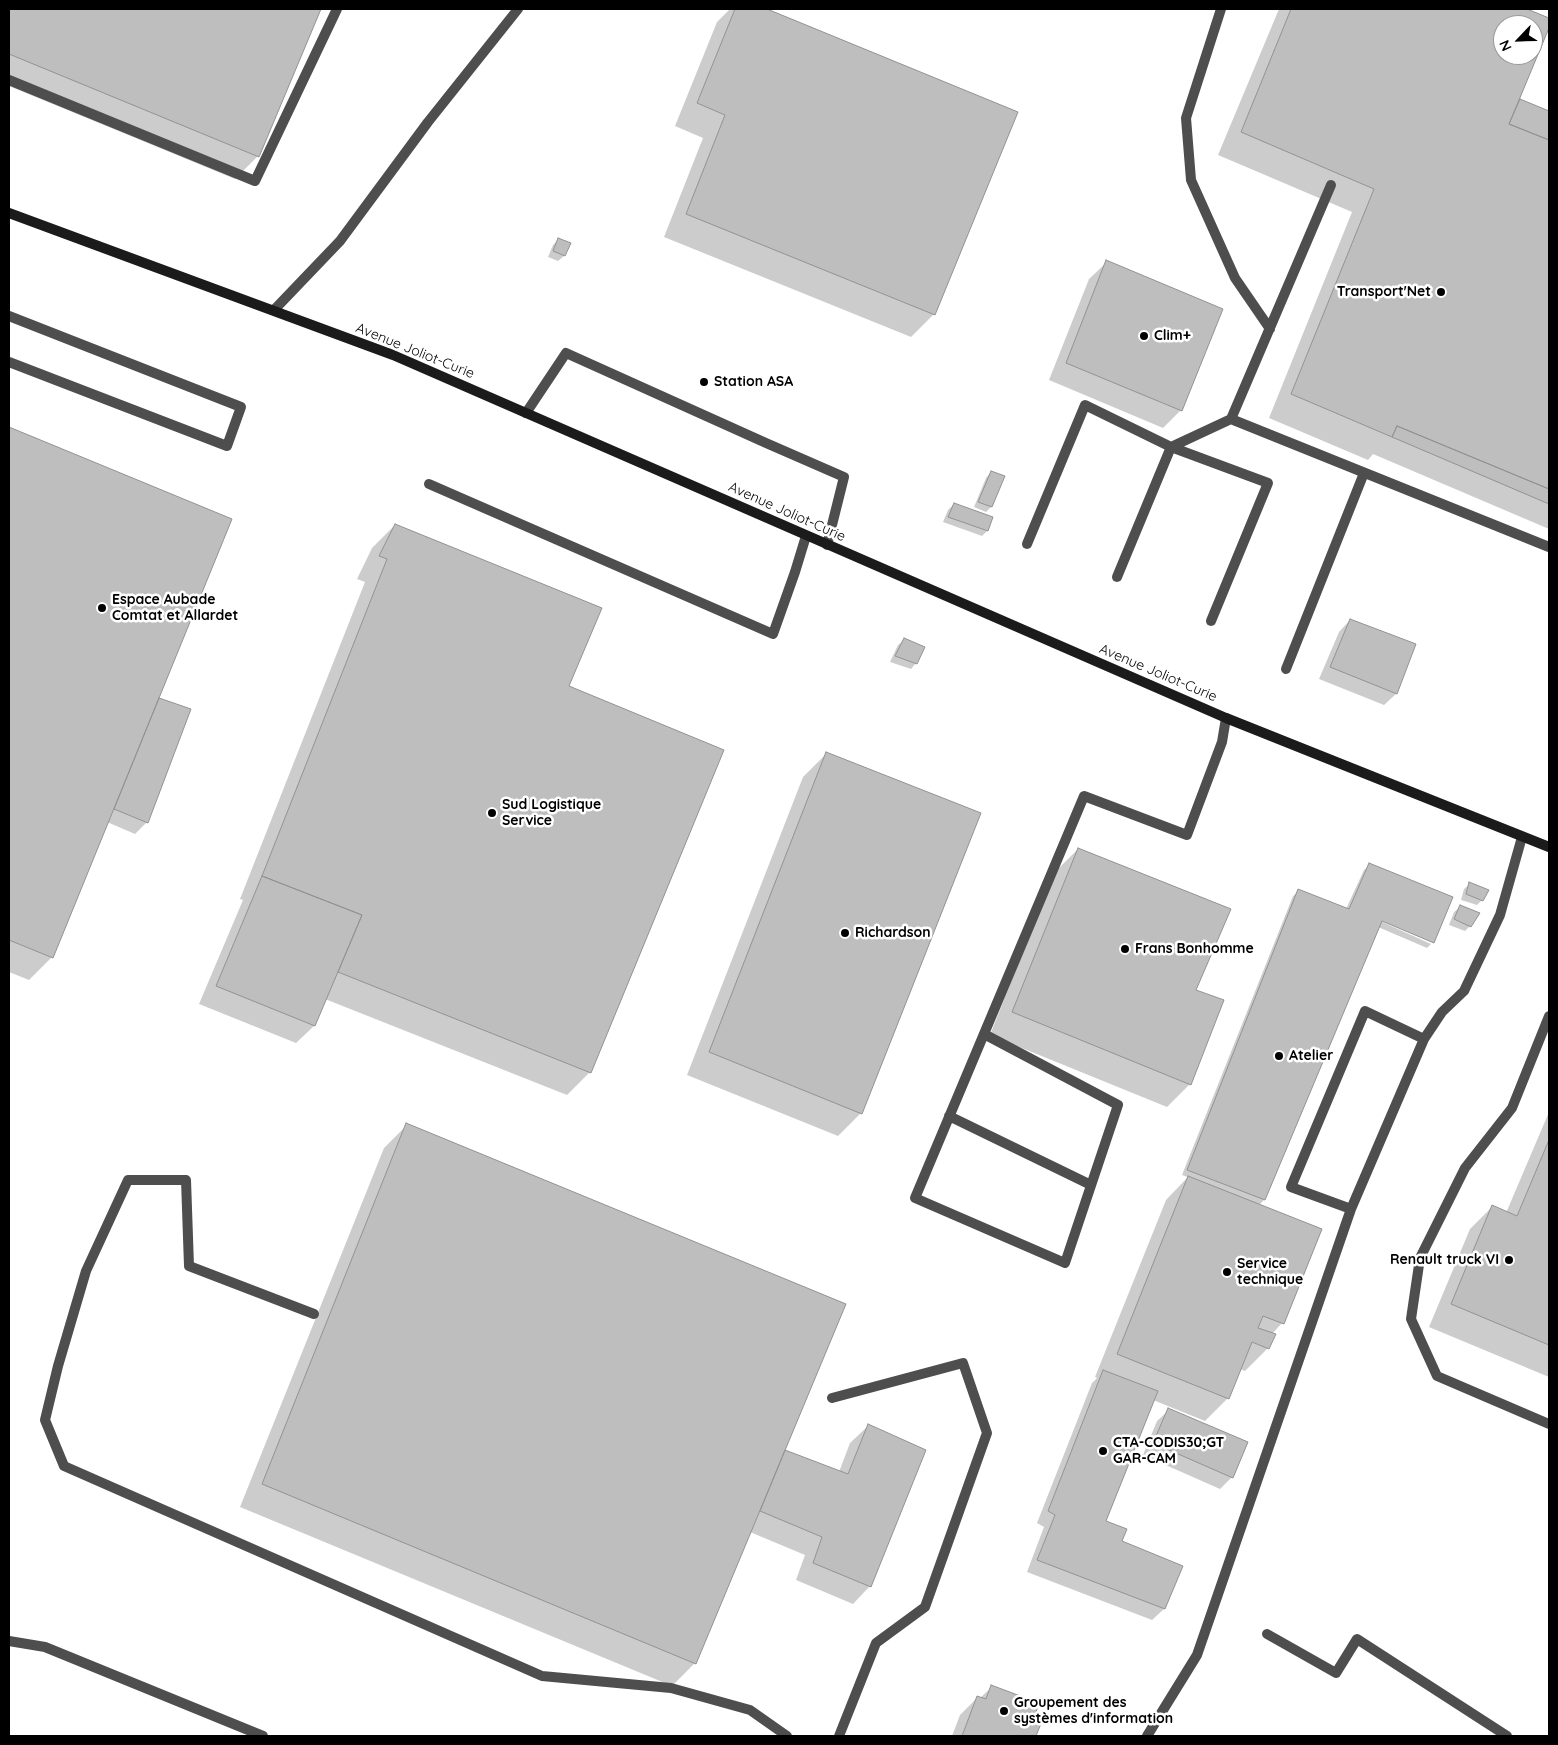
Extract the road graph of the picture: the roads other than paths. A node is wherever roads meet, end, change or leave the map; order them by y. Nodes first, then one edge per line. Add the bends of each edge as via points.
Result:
1 (337, 9) edge
2 (518, 9) edge
3 (1221, 9) edge
4 (9, 80) edge
5 (1331, 186) dead end
6 (9, 213) edge
7 (274, 310) junction
8 (9, 316) edge
9 (1270, 329) junction
10 (9, 362) edge
11 (526, 413) junction
12 (1231, 419) junction
13 (1171, 447) junction
14 (1364, 473) junction
15 (429, 484) dead end
16 (806, 536) junction
17 (1027, 544) dead end
18 (827, 545) junction
19 (1549, 547) edge
20 (1117, 577) dead end
21 (1211, 621) dead end
22 (1286, 669) dead end
23 (1226, 718) junction
24 (1522, 837) junction
25 (1549, 848) edge
26 (1549, 1016) edge
27 (984, 1034) junction
28 (1424, 1040) junction
29 (949, 1116) junction
30 (1091, 1185) junction
31 (1351, 1208) junction
32 (314, 1314) dead end
33 (832, 1398) dead end
34 (1549, 1424) edge
35 (1267, 1634) dead end
36 (9, 1641) edge
37 (263, 1736) edge
38 (787, 1736) edge
39 (839, 1736) edge
40 (1147, 1736) edge
41 (1507, 1736) edge

1 - 4 street via 255,181
2 - 7 street via 428,122 340,241
3 - 9 street via 1186,118 1192,180 1236,278
5 - 9 street
6 - 7 street, Avenue Joliot-Curie
7 - 11 street, Avenue Joliot-Curie via 393,355
8 - 10 street via 241,407 227,446
9 - 12 street
11 - 16 street, Avenue Joliot-Curie
11 - 18 street via 566,353 844,477
12 - 13 street
12 - 14 street
13 - 17 street via 1085,405
13 - 20 street
13 - 21 street via 1268,483
14 - 19 street
14 - 22 street
15 - 16 street via 773,634
16 - 18 street, Avenue Joliot-Curie
18 - 23 street, Avenue Joliot-Curie
23 - 24 street, Avenue Joliot-Curie
23 - 27 street via 1222,742 1188,835 1084,796
24 - 25 street, Avenue Joliot-Curie
24 - 28 street via 1500,915 1464,991 1442,1012
26 - 34 street via 1512,1108 1465,1168 1420,1258 1411,1319 1437,1376
27 - 29 street
27 - 30 street via 1118,1105
28 - 31 street
28 - 31 street via 1365,1011 1291,1187
29 - 30 street
29 - 30 street via 915,1198 1065,1263
31 - 40 street via 1197,1655
32 - 38 street via 189,1266 186,1180 128,1180 86,1271 58,1366 46,1420 64,1466 542,1676 671,1688 750,1710
33 - 39 street via 963,1363 987,1433 925,1607 876,1643
35 - 41 street via 1336,1673 1357,1640
36 - 37 street via 45,1647

